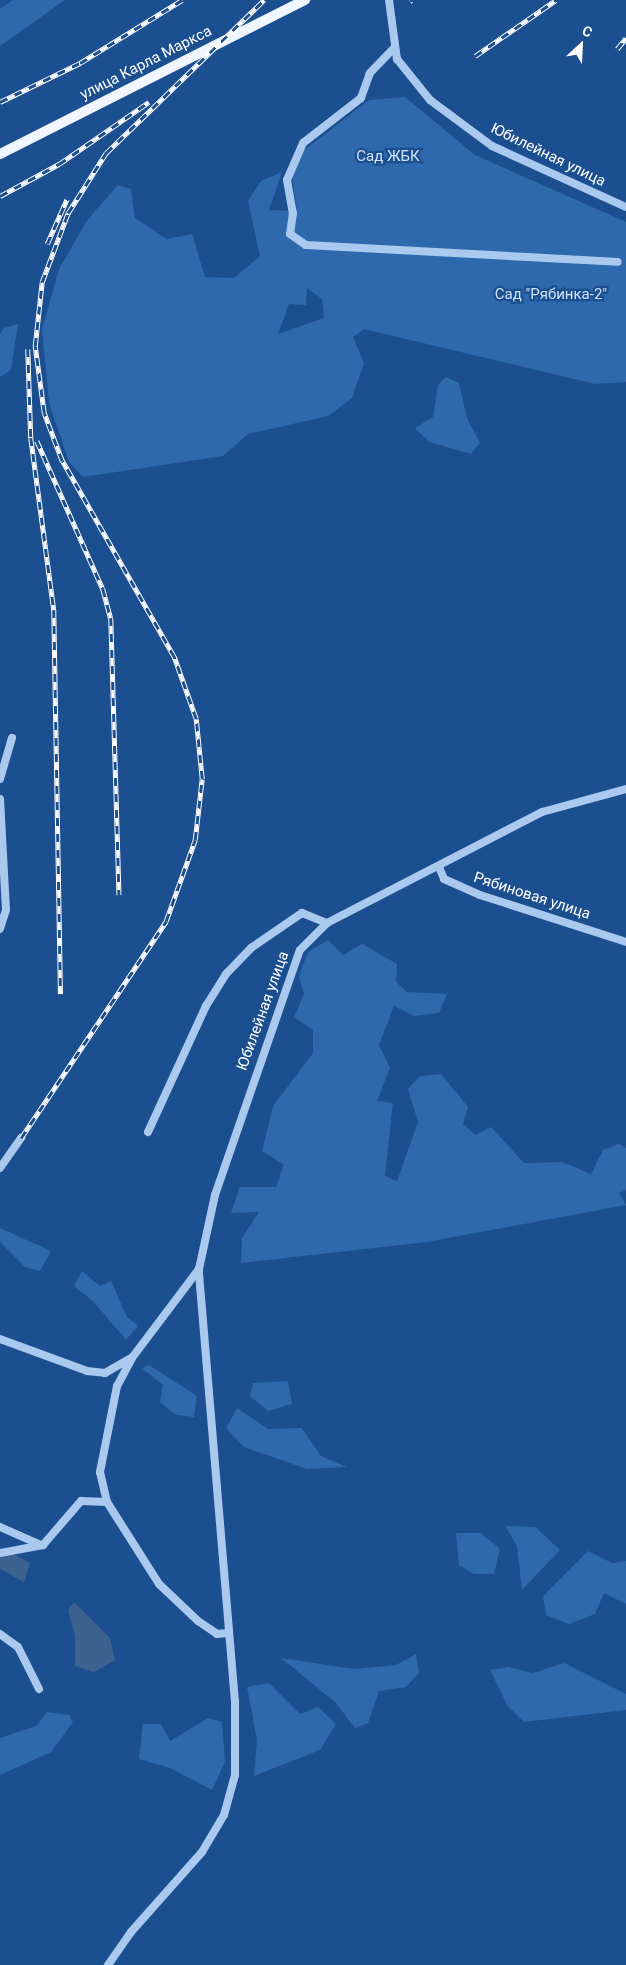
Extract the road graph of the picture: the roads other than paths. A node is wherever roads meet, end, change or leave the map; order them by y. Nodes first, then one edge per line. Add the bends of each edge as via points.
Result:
1 (305, 0) edge
2 (389, 0) edge
3 (394, 48) junction
4 (0, 154) edge
5 (626, 207) edge
6 (618, 262) dead end
7 (12, 738) dead end
8 (0, 779) edge
9 (626, 789) edge
10 (0, 799) edge
11 (439, 867) junction
12 (327, 923) junction
13 (0, 929) edge
14 (626, 942) edge
15 (148, 1132) dead end
16 (21, 1138) dead end
17 (0, 1168) edge
18 (199, 1269) junction
19 (0, 1339) edge
20 (132, 1358) junction
21 (107, 1502) junction
22 (0, 1526) edge
23 (43, 1545) junction
24 (0, 1553) edge
25 (229, 1633) junction
26 (0, 1634) edge
27 (39, 1689) dead end
28 (108, 1965) edge

1 - 4 main road, улица Карла Маркса
2 - 3 street, Юбилейная улица
3 - 5 street, Юбилейная улица via 402,69 418,87 470,131 516,158
3 - 6 street via 370,73 361,98 304,143 287,180 293,213 290,234 306,245
7 - 8 street
9 - 11 street, Юбилейная улица via 542,812
10 - 13 street via 6,910
11 - 12 street, Юбилейная улица
11 - 14 street, Рябиновая улица via 444,879 480,895
12 - 15 street via 302,913 251,948 226,974 206,1006
12 - 18 street, Юбилейная улица via 300,950 286,984 215,1195
16 - 17 street
18 - 20 street
18 - 25 street, Юбилейная улица
19 - 20 street via 87,1371 105,1373
20 - 21 street via 117,1386 100,1472
21 - 23 street via 81,1501
21 - 25 street via 138,1556 179,1607 217,1634
22 - 23 street
23 - 24 street
25 - 28 street, Юбилейная улица via 236,1702 234,1775 224,1816 202,1852 131,1932
26 - 27 street via 18,1648

